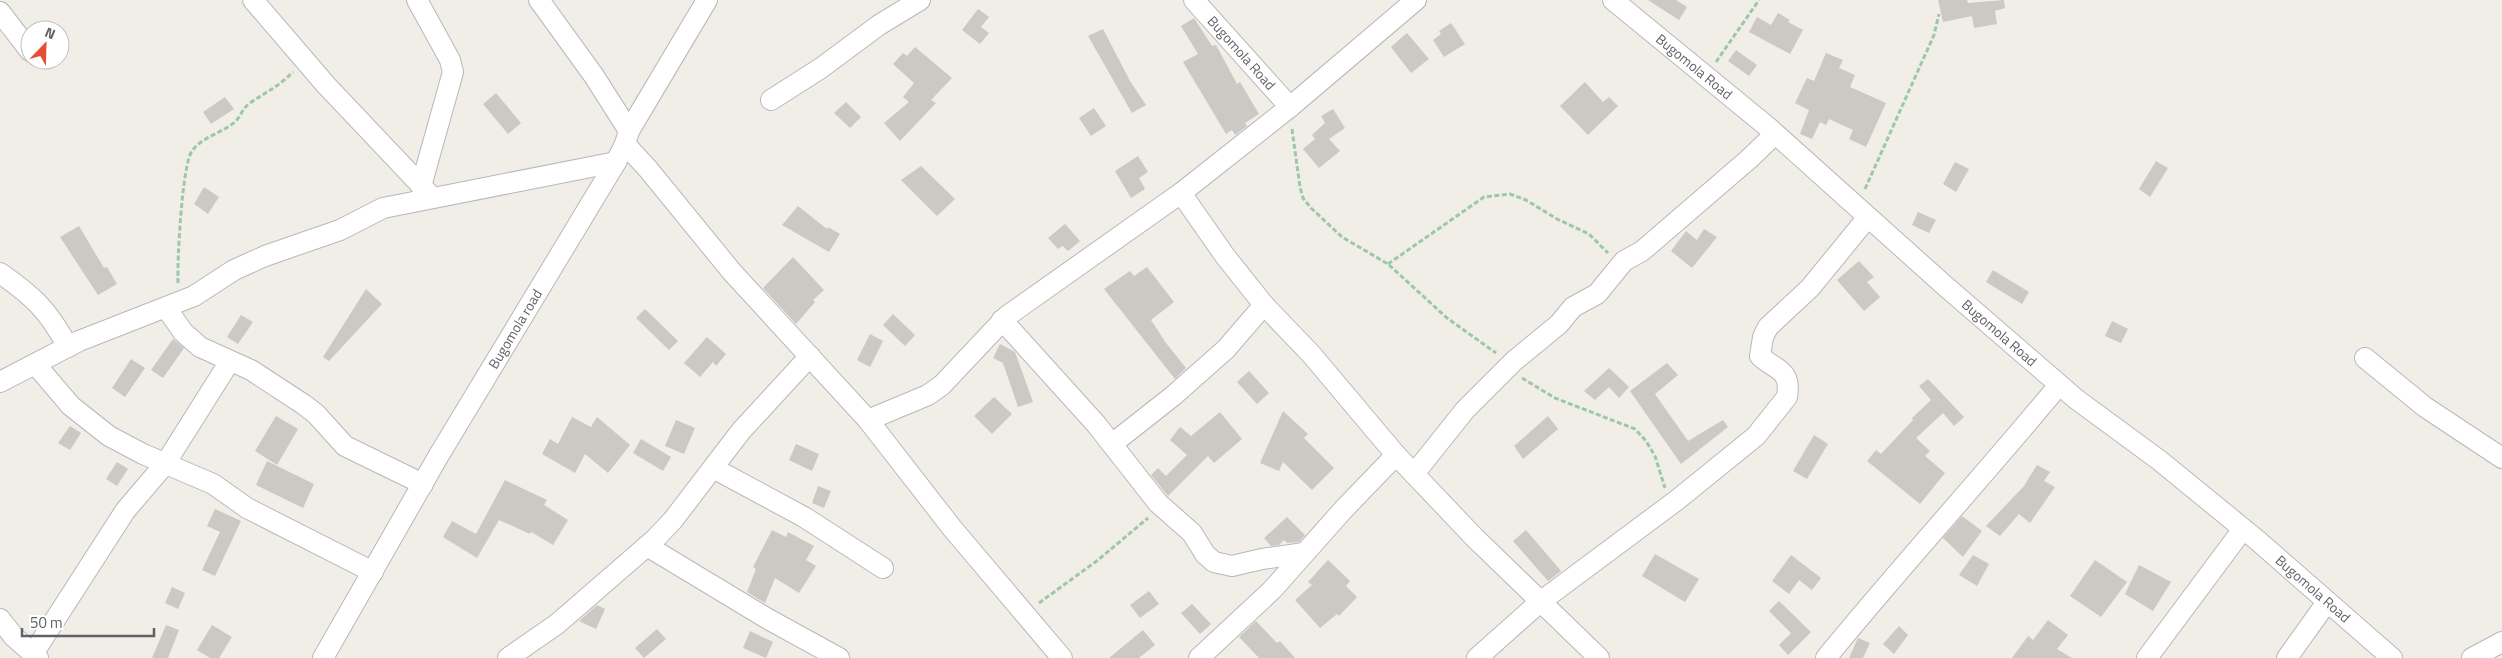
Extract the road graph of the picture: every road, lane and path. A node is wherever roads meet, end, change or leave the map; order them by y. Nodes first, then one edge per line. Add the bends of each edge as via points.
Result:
1 (253, 0) edge
2 (417, 0) edge
3 (539, 0) edge
4 (706, 0) edge
5 (920, 0) edge
6 (1194, 0) edge
7 (1416, 0) edge
8 (1613, 0) edge
9 (1759, 0) edge
10 (0, 12) edge
11 (1939, 14) dead end
12 (20, 38) edge
13 (304, 60) junction
14 (1706, 77) junction
15 (771, 100) dead end
16 (1290, 106) junction
17 (1775, 134) junction
18 (627, 138) junction
19 (616, 162) junction
20 (426, 192) junction
21 (1181, 193) junction
22 (1863, 213) junction
23 (1623, 263) junction
24 (1388, 264) junction
25 (0, 273) edge
26 (1264, 305) junction
27 (173, 306) junction
28 (1002, 320) junction
29 (68, 347) junction
30 (810, 356) junction
31 (2365, 358) dead end
32 (230, 361) junction
33 (36, 366) junction
34 (1509, 366) junction
35 (0, 382) edge
36 (2059, 385) junction
37 (868, 420) junction
38 (1112, 444) junction
39 (1396, 455) junction
40 (2502, 458) edge
41 (165, 464) junction
42 (713, 468) junction
43 (1414, 474) junction
44 (423, 484) junction
45 (1671, 505) junction
46 (1162, 506) junction
47 (2242, 529) junction
48 (647, 546) junction
49 (1304, 553) junction
50 (883, 568) dead end
51 (373, 572) junction
52 (1540, 602) junction
53 (2327, 602) junction
54 (1024, 614) junction
55 (0, 619) edge
56 (2502, 642) edge
57 (35, 656) edge
58 (323, 658) edge
59 (508, 658) edge
60 (839, 658) edge
61 (1062, 658) edge
62 (1199, 658) edge
63 (1477, 658) edge
64 (1599, 658) edge
65 (1826, 658) edge
66 (2147, 658) edge
67 (2287, 658) edge
68 (2392, 658) edge
69 (2472, 658) edge

1 - 13 street
2 - 20 street via 450,60 453,72
3 - 18 street via 594,76
4 - 18 street, Bugomola road
5 - 15 street
6 - 16 street, Bugomola Road
7 - 16 street
8 - 14 street, Bugomola Road
9 - 14 path
10 - 12 street
11 - 22 path via 1934,35 1869,176
13 - 20 street
13 - 27 path via 279,86 250,103 236,120 192,152 186,169
14 - 17 street, Bugomola Road
16 - 21 street
16 - 24 path via 1293,151 1303,198 1342,237
17 - 22 street, Bugomola Road
17 - 23 street via 1642,251
18 - 19 street, Bugomola road
18 - 30 street via 732,272
19 - 20 street via 466,193
19 - 44 street, Bugomola road
20 - 27 street via 383,208 340,230 265,256 234,270
21 - 26 street
21 - 28 street
22 - 36 street, Bugomola Road
22 - 45 street via 1810,288 1768,327 1763,337 1760,356 1786,377 1787,397 1756,436
23 - 24 path via 1589,234 1526,200 1510,194 1497,194 1484,197
23 - 34 street via 1596,294 1572,307 1559,324
24 - 34 path via 1447,318 1487,345
25 - 29 street via 46,311
26 - 38 street via 1226,349 1174,396
26 - 39 street via 1306,347
27 - 29 street
27 - 32 street via 183,332 200,347
28 - 37 street via 936,390
28 - 38 street
29 - 33 street
30 - 37 street
30 - 42 street via 741,431
31 - 40 street via 2425,407
32 - 41 street
32 - 44 street via 251,370 303,404 348,448
33 - 35 street
33 - 41 street via 87,420 124,444
34 - 43 street via 1465,410
34 - 45 path via 1556,398 1634,430 1655,456
36 - 47 street, Bugomola Road via 2159,460
36 - 65 street
37 - 54 street
38 - 46 street
39 - 43 street
39 - 49 street
41 - 51 street via 213,484 247,508
41 - 57 street via 125,511
42 - 48 street via 673,520
42 - 50 street via 804,517
43 - 52 street
44 - 51 street, Bugomola road
45 - 52 street
46 - 49 street via 1192,533 1205,554 1219,564 1232,566
46 - 54 path via 1098,560
47 - 53 street, Bugomola Road
47 - 66 street
48 - 59 street via 557,624
48 - 60 street
49 - 62 street via 1272,590
51 - 58 street, Bugomola road
52 - 63 street
52 - 64 street
53 - 67 street
53 - 68 street, Bugomola Road
54 - 61 street
55 - 57 street
56 - 69 street

